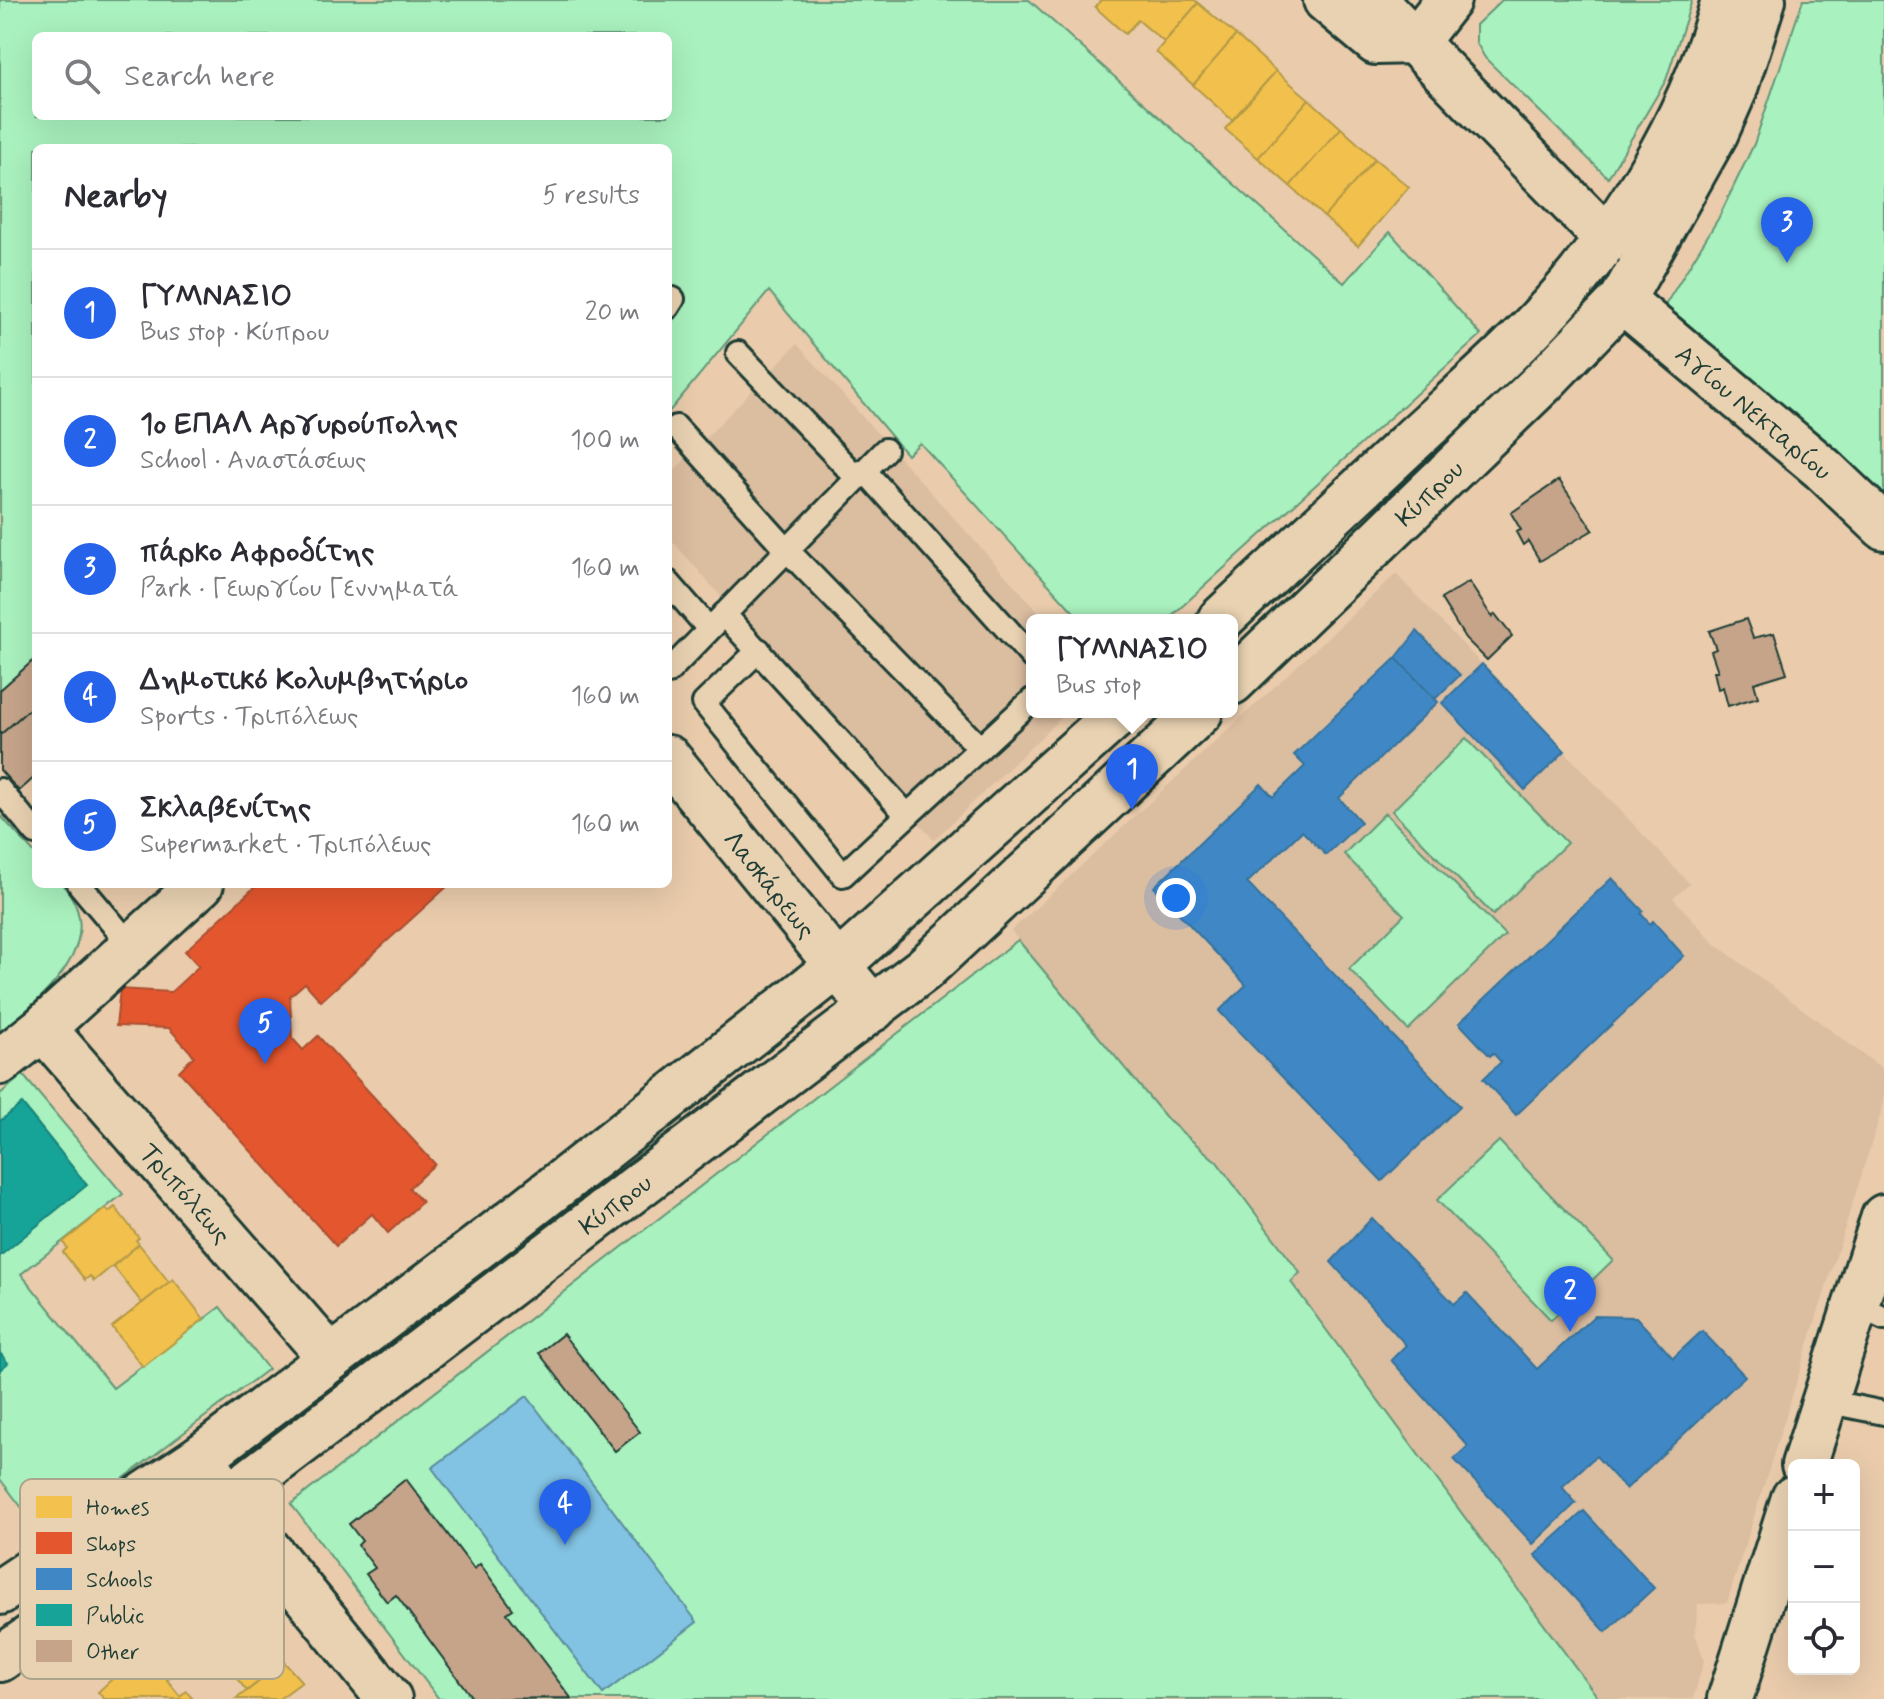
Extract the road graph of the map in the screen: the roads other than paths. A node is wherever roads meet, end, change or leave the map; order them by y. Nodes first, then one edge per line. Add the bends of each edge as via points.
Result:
1 (1326, 0) edge
2 (1374, 0) edge
3 (1448, 0) edge
4 (1724, 0) edge
5 (1763, 0) edge
6 (1416, 41) junction
7 (1607, 239) junction
8 (1622, 300) junction
9 (738, 353) dead end
10 (676, 427) dead end
11 (885, 450) dead end
12 (861, 474) junction
13 (1884, 527) edge
14 (787, 550) junction
15 (672, 585) edge
16 (1226, 614) edge
17 (717, 622) junction
18 (759, 650) junction
19 (1026, 651) edge
20 (672, 668) edge
21 (1238, 676) edge
22 (1026, 706) edge
23 (1113, 718) edge
24 (1194, 718) edge
25 (980, 748) junction
26 (672, 763) edge
27 (0, 790) edge
28 (907, 815) junction
29 (32, 828) edge
30 (82, 888) edge
31 (197, 888) edge
32 (132, 947) junction
33 (836, 967) junction
34 (873, 1009) junction
35 (43, 1028) junction
36 (0, 1062) edge
37 (1884, 1217) edge
38 (1870, 1311) edge
39 (330, 1357) junction
40 (1825, 1401) junction
41 (1884, 1413) edge
42 (201, 1457) junction
43 (1806, 1459) edge
44 (168, 1479) edge
45 (215, 1479) edge
46 (253, 1479) edge
47 (1788, 1517) edge
48 (284, 1568) edge
49 (20, 1579) edge
50 (0, 1592) edge
51 (20, 1645) edge
52 (0, 1659) edge
53 (389, 1699) edge
54 (1730, 1699) edge

1 - 6 main road via 1376,42
2 - 6 main road
3 - 6 main road
4 - 7 main road, Κύπρου via 1688,103
5 - 8 main road, Κύπρου via 1716,132
6 - 7 main road
7 - 8 main road
7 - 16 main road, Κύπρου via 1506,353
8 - 13 main road, Αγίου Νεκταρίου
8 - 21 main road, Κύπρου
9 - 12 lane
10 - 14 lane
11 - 12 lane
12 - 14 lane
12 - 19 lane
14 - 17 lane
14 - 25 lane
15 - 17 lane
17 - 18 lane
17 - 20 lane
18 - 28 lane
18 - 28 lane via 704,703 843,875
22 - 25 lane
23 - 33 main road, Κύπρου
24 - 34 main road, Κύπρου via 924,969
25 - 28 lane
26 - 33 main road, Λασκάρεως
27 - 29 lane
30 - 32 lane
31 - 32 main road
32 - 35 main road
33 - 34 main road, Λασκάρεως
33 - 39 main road, Κύπρου
34 - 46 main road, Κύπρου
35 - 36 main road
35 - 39 main road, Τριπόλεως
37 - 38 main road
38 - 40 main road
39 - 42 main road, Κύπρου
40 - 41 lane
40 - 43 main road
42 - 44 main road, Κύπρου
42 - 45 main road
47 - 54 main road
48 - 53 main road
49 - 50 main road, Κύπρου
51 - 52 main road, Κύπρου

